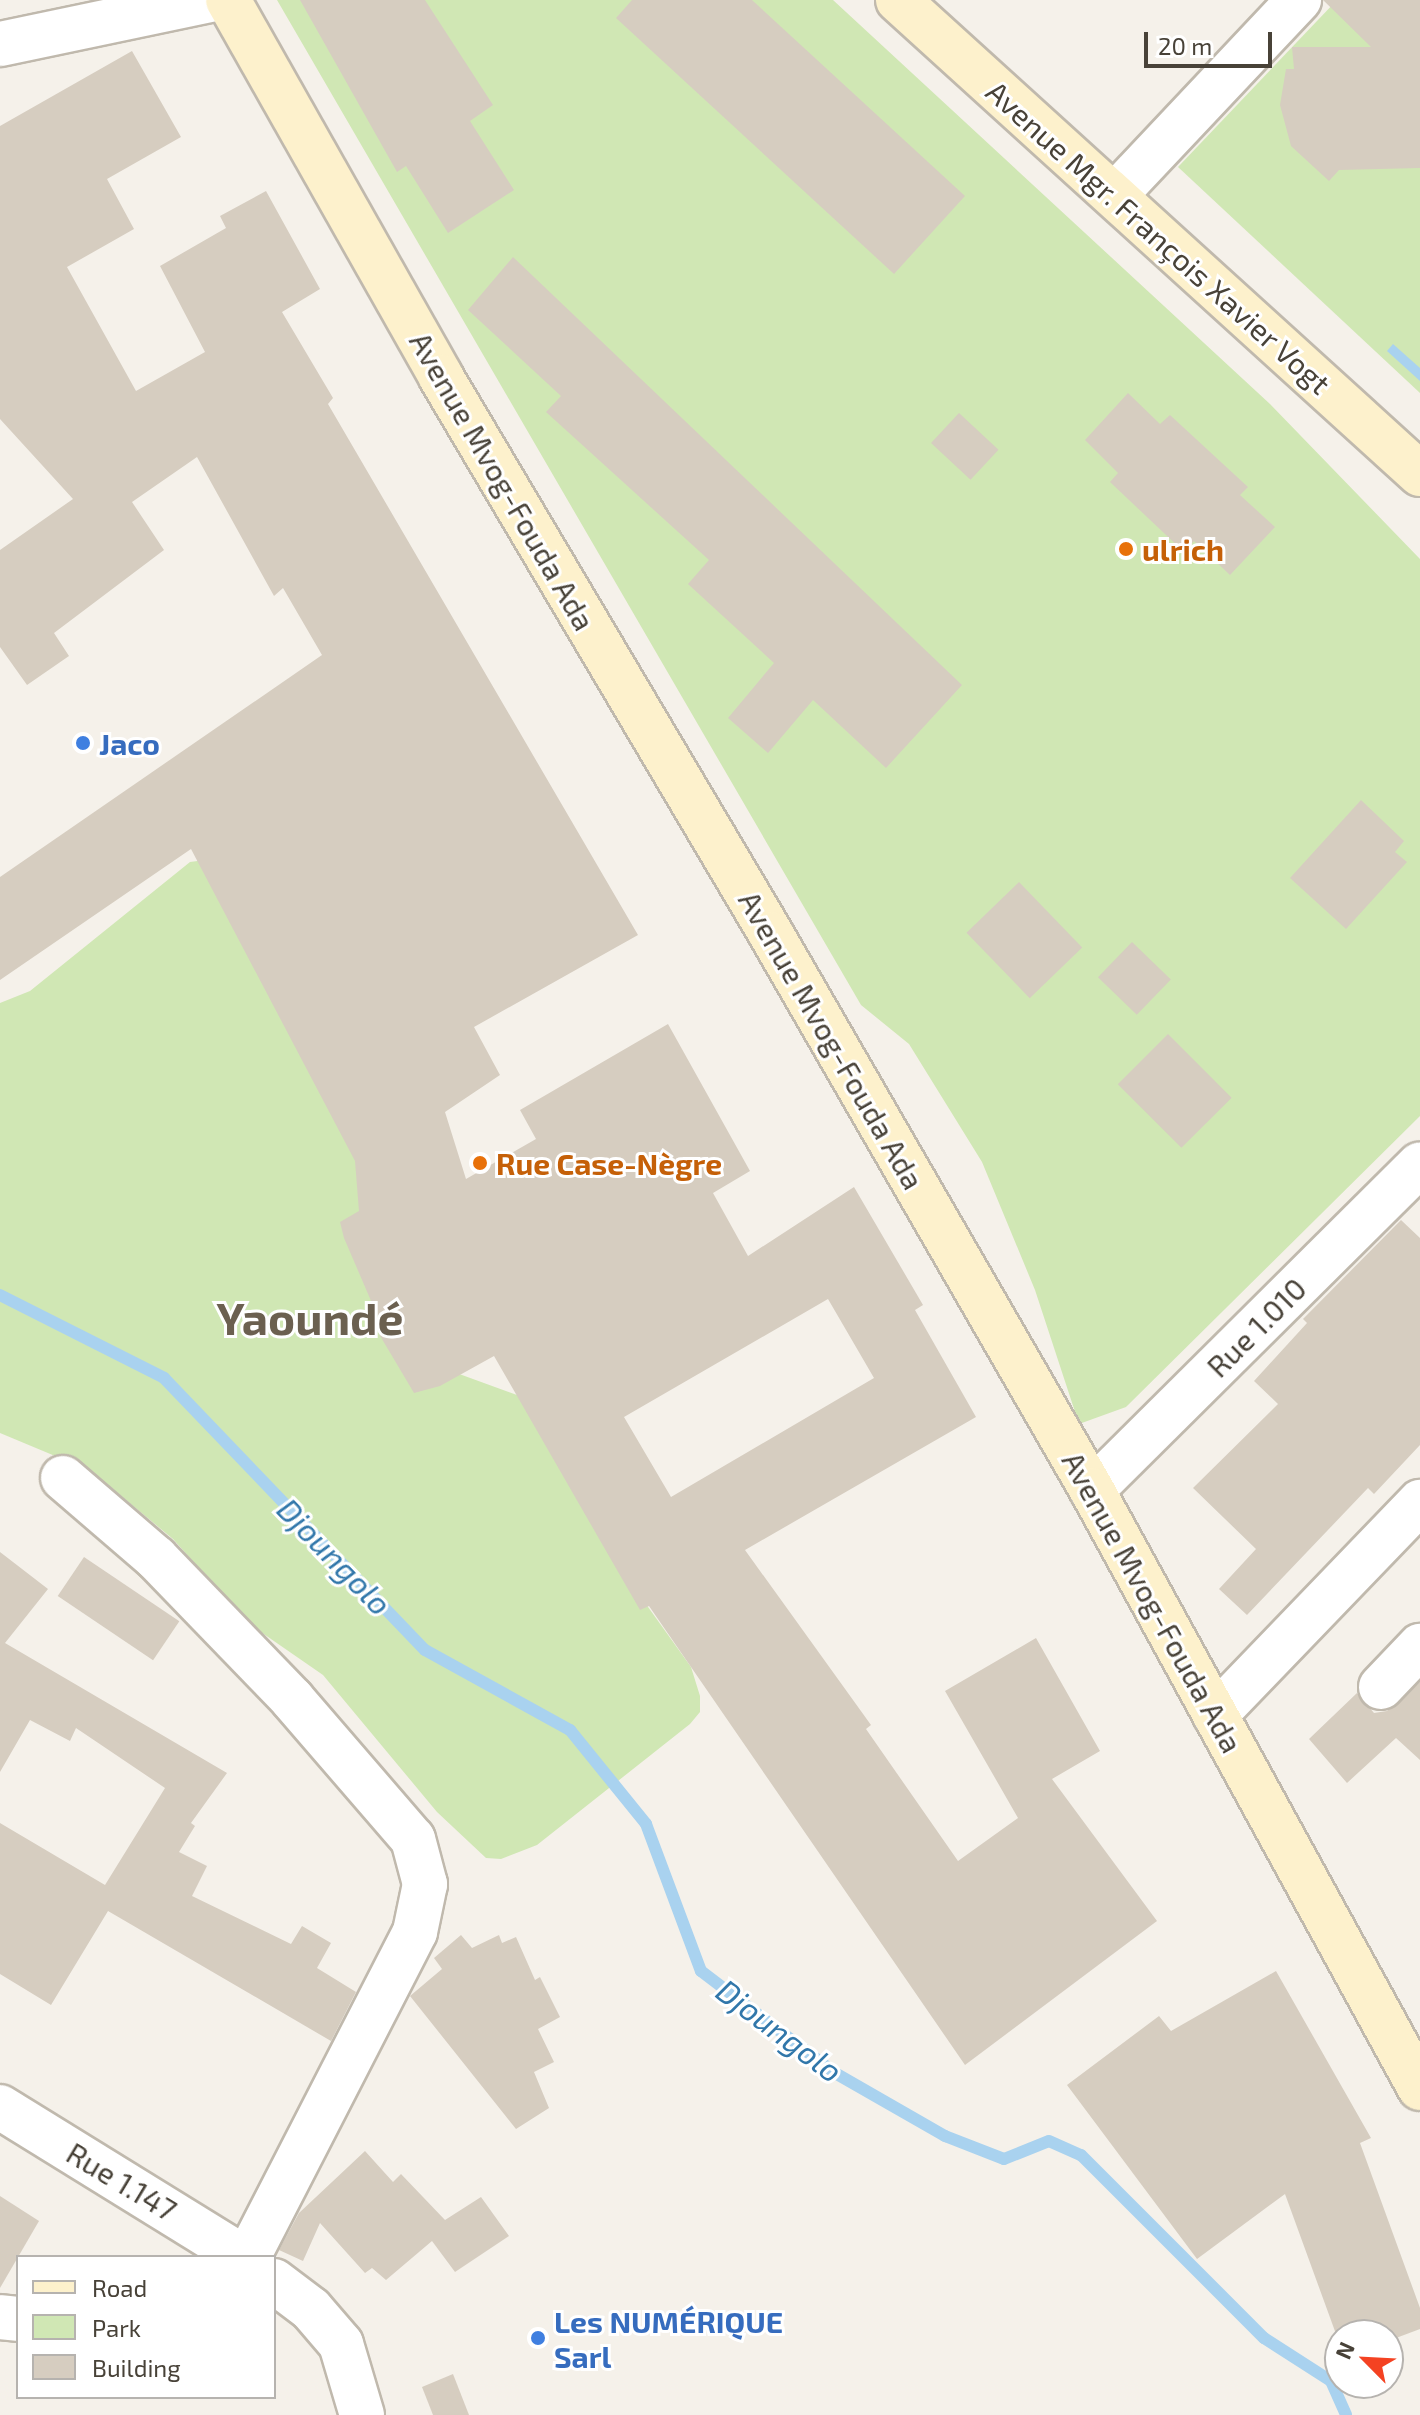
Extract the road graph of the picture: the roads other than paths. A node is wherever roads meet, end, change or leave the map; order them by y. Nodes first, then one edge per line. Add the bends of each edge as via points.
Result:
1 (211, 0) edge
2 (228, 0) edge
3 (898, 0) edge
4 (1299, 0) edge
5 (0, 44) edge
6 (1116, 194) junction
7 (1420, 474) edge
8 (1420, 1164) edge
9 (63, 1478) dead end
10 (1092, 1490) junction
11 (1420, 1502) edge
12 (1420, 1646) edge
13 (1381, 1687) dead end
14 (1215, 1715) junction
15 (1420, 2088) edge
16 (0, 2107) edge
17 (242, 2255) edge
18 (246, 2255) edge
19 (276, 2284) edge
20 (292, 2311) edge
21 (362, 2415) edge

1 - 5 street
2 - 10 main road, Avenue Mvog-Fouda Ada via 441,377
3 - 6 main road, Avenue Mgr. François Xavier Vogt
4 - 6 street
6 - 7 main road, Avenue Mgr. François Xavier Vogt
8 - 10 street, Rue 1.010
9 - 18 street via 156,1558 292,1699 413,1839 425,1884 415,1932
10 - 14 main road, Avenue Mvog-Fouda Ada
11 - 14 street
12 - 13 street
14 - 15 main road, Avenue Mvog-Fouda Ada
16 - 17 street, Rue 1.147
19 - 20 street
20 - 21 street via 341,2344

